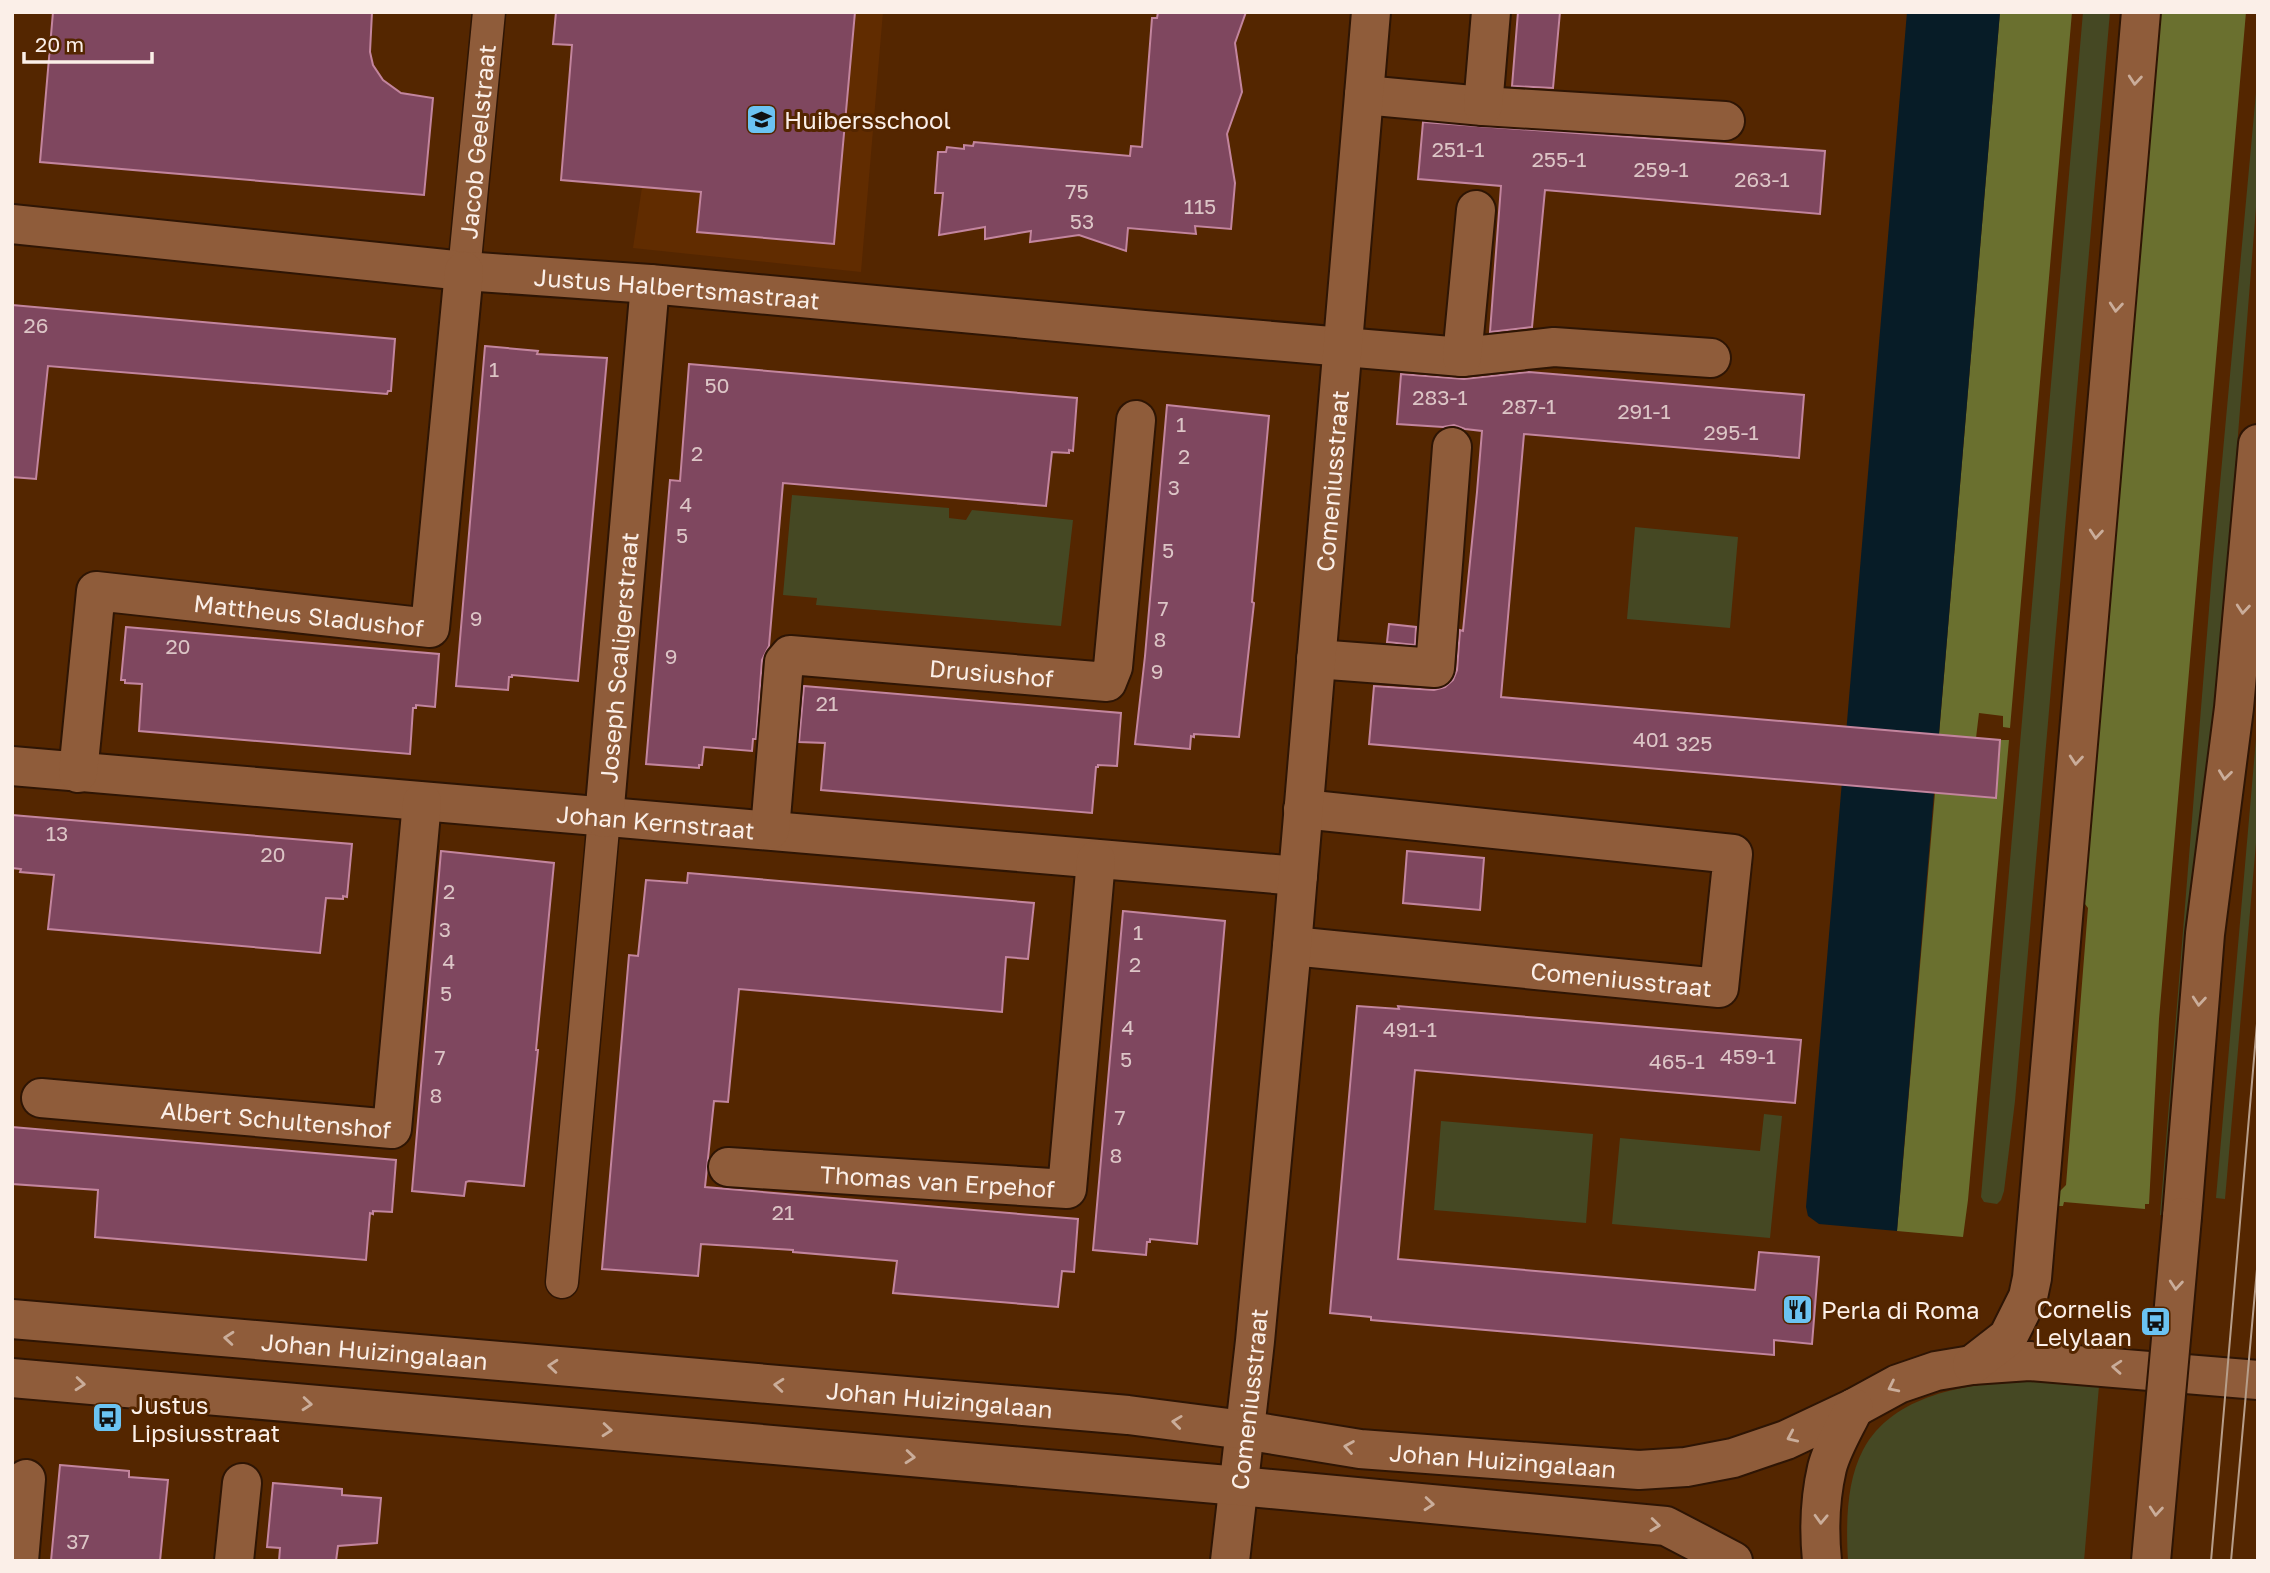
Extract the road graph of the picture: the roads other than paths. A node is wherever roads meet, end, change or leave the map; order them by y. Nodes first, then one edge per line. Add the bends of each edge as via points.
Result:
1 (489, 12) edge
2 (1371, 12) edge
3 (1491, 12) edge
4 (2141, 12) edge
5 (1364, 95) junction
6 (1483, 106) junction
7 (1726, 121) dead end
8 (1476, 210) dead end
9 (12, 224) edge
10 (464, 271) junction
11 (650, 284) junction
12 (1342, 346) junction
13 (1462, 356) junction
14 (1711, 358) dead end
15 (1136, 420) dead end
16 (2258, 444) edge
17 (1452, 447) dead end
18 (1316, 659) junction
19 (12, 766) edge
20 (78, 773) junction
21 (422, 802) junction
22 (1303, 809) junction
23 (604, 818) junction
24 (770, 830) junction
25 (1096, 860) junction
26 (1298, 876) junction
27 (1292, 946) junction
28 (41, 1098) dead end
29 (728, 1167) dead end
30 (562, 1282) dead end
31 (12, 1319) edge
32 (1972, 1365) junction
33 (12, 1378) edge
34 (2258, 1380) edge
35 (1854, 1408) junction
36 (1244, 1430) junction
37 (26, 1479) dead end
38 (242, 1483) dead end
39 (1239, 1486) junction
40 (19, 1561) edge
41 (234, 1561) edge
42 (1230, 1561) edge
43 (1733, 1561) edge
44 (1822, 1561) edge
45 (2151, 1561) edge

1 - 10 street, Jacob Geelstraat
2 - 5 street, Comeniusstraat
3 - 6 street
4 -> 32 street via 2032,1278 2008,1337
5 - 6 street
5 - 12 street, Comeniusstraat
6 - 7 street
8 - 13 street
9 - 10 street, Justus Halbertsmastraat
10 - 11 street, Justus Halbertsmastraat
10 - 20 street, Mattheus Sladushof via 430,628 96,591
11 - 12 street, Justus Halbertsmastraat
11 - 23 street, Joseph Scaligerstraat
12 - 13 street
12 - 18 street, Comeniusstraat
13 - 14 street via 1554,347
15 - 24 street, Drusiushof via 1113,667 1107,681 790,655 784,662
16 -> 45 street, bridge via 2234,708 2205,934
17 - 18 street via 1435,667
18 - 22 street, Comeniusstraat
19 - 20 street, Johan Kernstraat
20 - 21 street, Johan Kernstraat
21 - 23 street, Johan Kernstraat
21 - 28 street, Albert Schultenshof via 392,1129
22 - 26 street, Comeniusstraat
22 - 27 street, Comeniusstraat via 1734,854 1719,988
23 - 24 street, Johan Kernstraat
23 - 30 street, Joseph Scaligerstraat
24 - 25 street, Johan Kernstraat
25 - 26 street, Johan Kernstraat
25 - 29 street, Thomas van Erpehof via 1067,1189
26 - 27 street, Comeniusstraat
27 - 36 street, Comeniusstraat
36 -> 31 street, Johan Huizingalaan via 1128,1415
34 -> 32 street, Johan Huizingalaan via 2029,1361
32 -> 35 street, Johan Huizingalaan via 1898,1384
33 -> 39 street, Johan Huizingalaan
35 -> 36 street, Johan Huizingalaan via 1734,1458 1639,1470 1360,1449
35 -> 44 street via 1828,1467 1821,1508
36 - 39 street, Comeniusstraat
37 - 40 street
38 - 41 street
39 - 42 street, Comeniusstraat
39 -> 43 street, Johan Huizingalaan via 1666,1526

